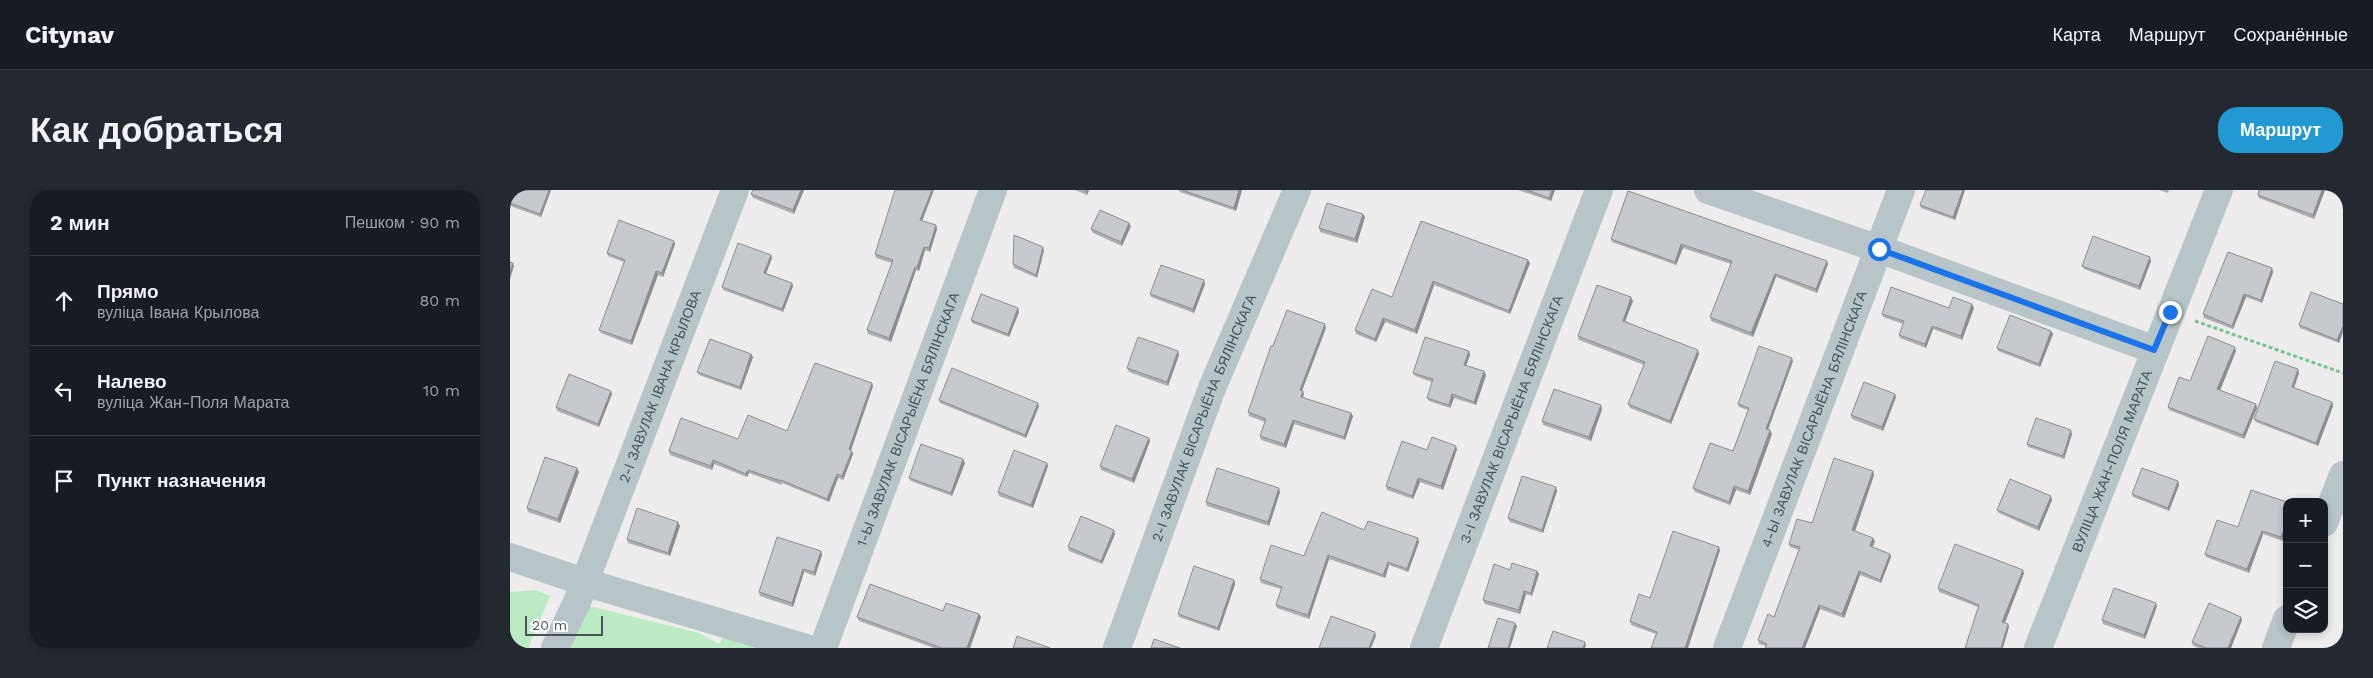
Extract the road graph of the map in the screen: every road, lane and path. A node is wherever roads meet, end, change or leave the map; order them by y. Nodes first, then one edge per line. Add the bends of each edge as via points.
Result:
1 (735, 190) edge
2 (993, 190) edge
3 (1297, 190) edge
4 (1599, 190) edge
5 (1708, 190) edge
6 (1901, 190) edge
7 (2219, 190) edge
8 (1879, 249) junction
9 (2170, 312) junction
10 (2154, 350) junction
11 (2343, 373) edge
12 (2343, 475) edge
13 (2328, 513) edge
14 (510, 557) edge
15 (584, 582) junction
16 (2283, 630) edge
17 (554, 648) edge
18 (806, 648) edge
19 (823, 648) edge
20 (1117, 648) edge
21 (1424, 648) edge
22 (1727, 648) edge
23 (2038, 648) edge
24 (2276, 648) edge

1 - 15 street, 2-І ЗАВУЛАК ІВАНА КРЫЛОВА
2 - 19 street, 1-Ы ЗАВУЛАК ВІСАРЫЁНА БЯЛІНСКАГА
3 - 20 street, 2-І ЗАВУЛАК ВІСАРЫЁНА БЯЛІНСКАГА via 1212,388
4 - 21 street, 3-І ЗАВУЛАК ВІСАРЫЁНА БЯЛІНСКАГА
5 - 8 street
6 - 8 street, 4-Ы ЗАВУЛАК ВІСАРЫЁНА БЯЛІНСКАГА
7 - 9 street, ВУЛІЦА ЖАН-ПОЛЯ МАРАТА
8 - 10 street
8 - 22 street, 4-Ы ЗАВУЛАК ВІСАРЫЁНА БЯЛІНСКАГА
9 - 10 street, ВУЛІЦА ЖАН-ПОЛЯ МАРАТА
9 - 11 path
10 - 23 street, ВУЛІЦА ЖАН-ПОЛЯ МАРАТА
12 - 13 street
14 - 15 street
15 - 17 street, 2-І ЗАВУЛАК ІВАНА КРЫЛОВА
15 - 18 street
16 - 24 street

